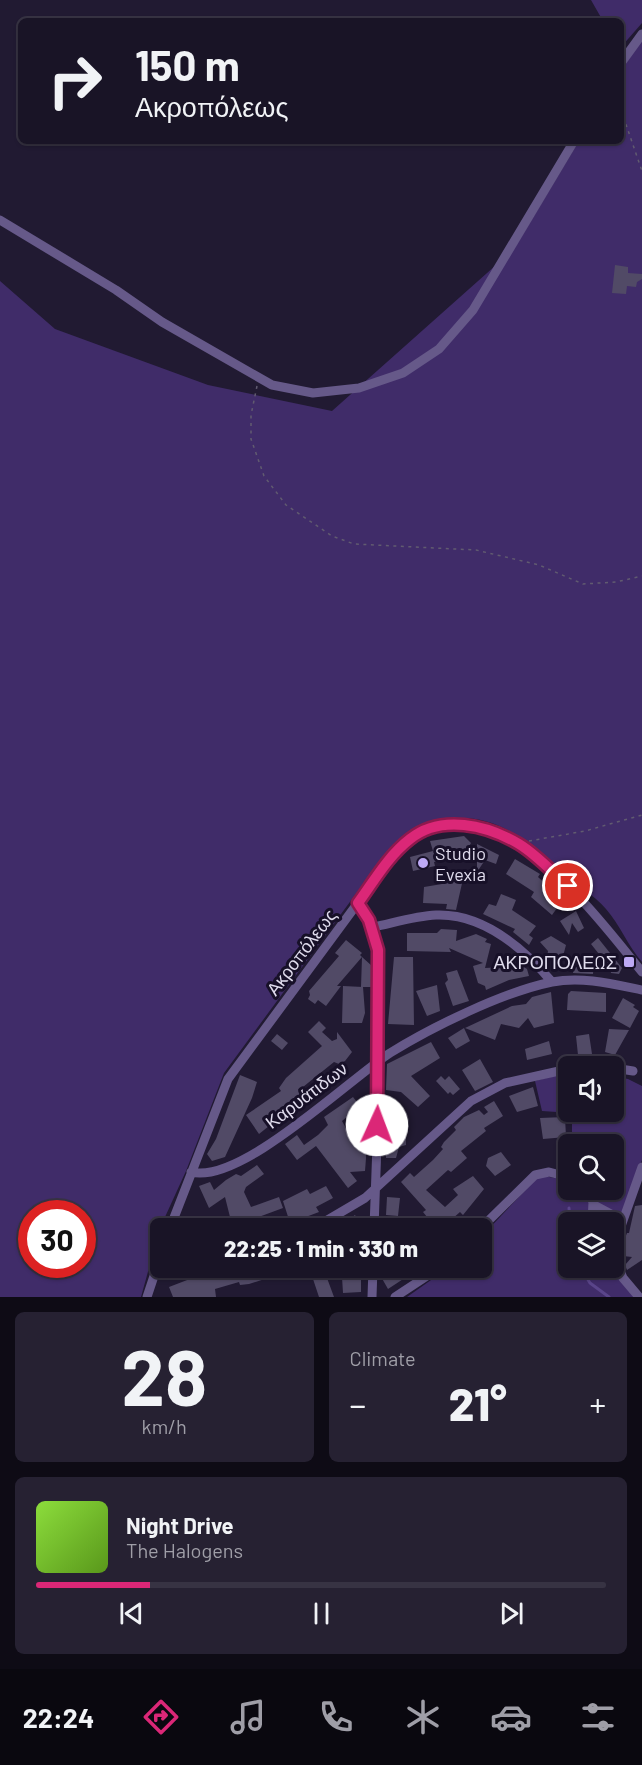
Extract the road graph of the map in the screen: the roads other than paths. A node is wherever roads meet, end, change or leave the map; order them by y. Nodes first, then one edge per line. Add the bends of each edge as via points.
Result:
1 (642, 34) edge
2 (624, 59) edge
3 (572, 144) edge
4 (0, 220) edge
5 (358, 903) junction
6 (372, 927) junction
7 (642, 972) edge
8 (552, 982) junction
9 (642, 990) edge
10 (380, 1060) junction
11 (624, 1070) edge
12 (558, 1071) edge
13 (633, 1071) dead end
14 (642, 1167) edge
15 (191, 1172) junction
16 (558, 1174) edge
17 (376, 1189) junction
18 (592, 1200) edge
19 (594, 1205) junction
20 (593, 1212) edge
21 (607, 1212) edge
22 (624, 1215) edge
23 (174, 1218) edge
24 (332, 1218) edge
25 (375, 1218) edge
26 (491, 1218) edge
27 (154, 1278) edge
28 (373, 1278) edge
29 (424, 1278) edge
30 (623, 1278) edge
31 (147, 1297) edge
32 (372, 1297) edge
33 (395, 1297) edge
34 (639, 1297) edge

1 - 2 street
3 - 4 street via 473,310 439,349 403,373 359,388 313,393 258,378
5 - 6 street
5 - 7 street, Ακροπόλεως via 412,837 450,824 474,827 519,844 594,911
5 - 15 street, Ακροπόλεως via 228,1079
6 - 8 street via 433,915 466,919 506,939
6 - 10 street via 379,960
8 - 9 street, Καρυάτιδων via 597,981
8 - 10 street, Καρυάτιδων via 440,1026
10 - 15 street, Καρυάτιδων via 243,1160 215,1173
10 - 17 street
11 - 13 street
12 - 17 street via 505,1083 471,1101
14 - 22 street
15 - 23 street, Ακροπόλεως
16 - 26 street via 537,1173
17 - 24 street
17 - 25 street
18 - 19 street
19 - 20 street
19 - 21 street
27 - 31 street
28 - 32 street
29 - 33 street
30 - 34 street

